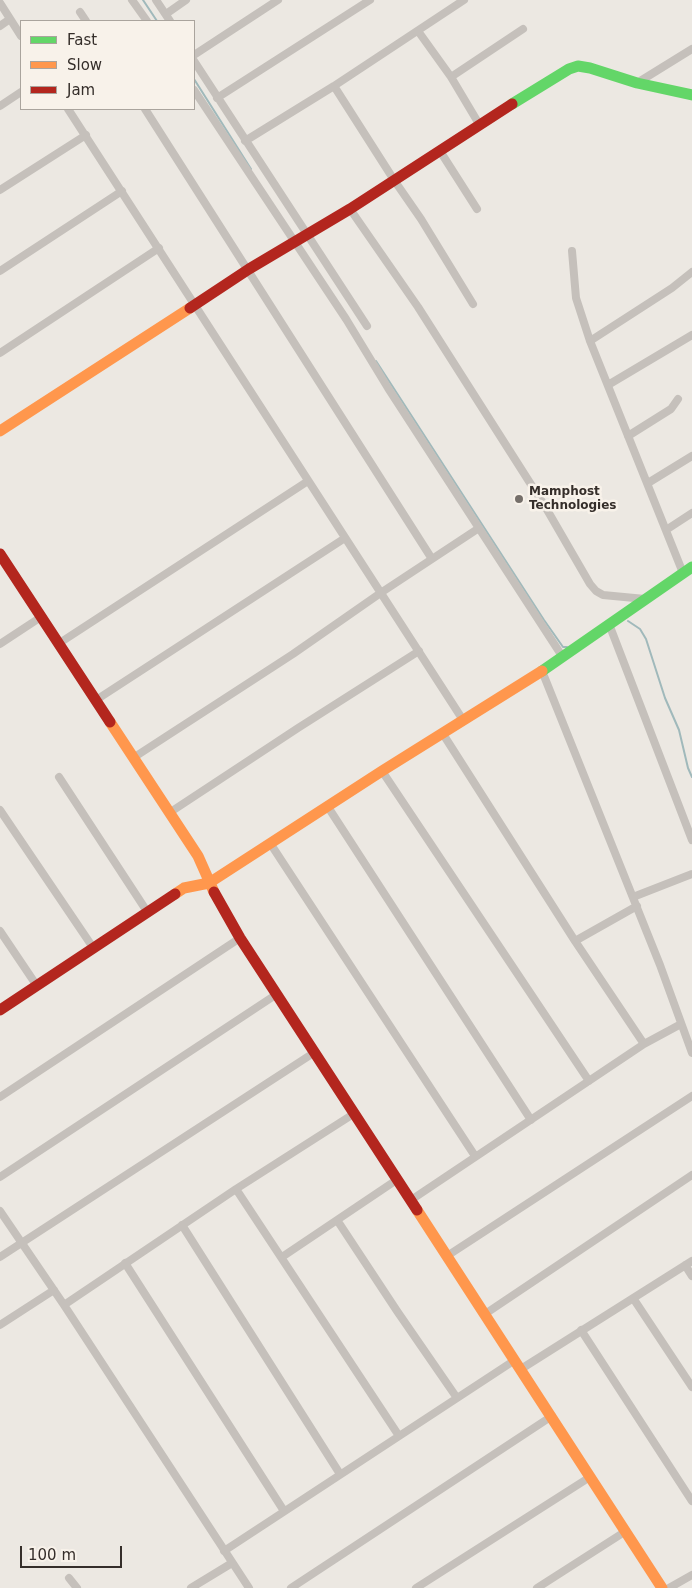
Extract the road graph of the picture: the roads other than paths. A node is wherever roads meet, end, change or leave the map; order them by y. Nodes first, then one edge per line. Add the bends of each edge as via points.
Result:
1 (132, 0) edge
2 (156, 0) edge
3 (186, 0) edge
4 (278, 0) edge
5 (370, 0) edge
6 (464, 0) edge
7 (0, 3) edge
8 (80, 12) dead end
9 (168, 18) edge
10 (10, 19) junction
11 (85, 20) edge
12 (146, 20) edge
13 (0, 26) edge
14 (523, 29) dead end
15 (418, 31) junction
16 (20, 34) edge
17 (692, 49) edge
18 (195, 54) edge
19 (195, 63) edge
20 (451, 77) junction
21 (637, 83) junction
22 (334, 86) junction
23 (195, 92) edge
24 (20, 93) edge
25 (692, 95) edge
26 (217, 98) junction
27 (0, 106) edge
28 (69, 110) edge
29 (146, 110) edge
30 (479, 124) junction
31 (86, 135) junction
32 (245, 141) junction
33 (440, 151) junction
34 (394, 180) junction
35 (0, 190) edge
36 (122, 191) junction
37 (350, 209) junction
38 (477, 209) dead end
39 (307, 234) junction
40 (295, 242) junction
41 (159, 248) junction
42 (572, 251) dead end
43 (0, 270) edge
44 (249, 270) junction
45 (692, 272) edge
46 (473, 304) dead end
47 (195, 305) junction
48 (368, 326) dead end
49 (692, 335) edge
50 (590, 341) junction
51 (0, 353) edge
52 (608, 385) junction
53 (678, 399) dead end
54 (0, 431) edge
55 (628, 436) junction
56 (692, 456) edge
57 (308, 481) junction
58 (648, 483) junction
59 (692, 513) edge
60 (479, 528) junction
61 (666, 530) junction
62 (345, 538) junction
63 (0, 554) edge
64 (432, 559) junction
65 (4, 568) edge
66 (687, 570) edge
67 (382, 592) junction
68 (645, 599) junction
69 (41, 617) junction
70 (609, 624) junction
71 (0, 644) edge
72 (58, 644) junction
73 (419, 651) junction
74 (562, 656) junction
75 (542, 671) junction
76 (96, 700) junction
77 (463, 720) junction
78 (443, 734) junction
79 (133, 758) junction
80 (382, 771) junction
81 (60, 777) dead end
82 (328, 807) junction
83 (0, 810) edge
84 (169, 813) junction
85 (692, 840) edge
86 (270, 844) junction
87 (692, 874) edge
88 (209, 883) junction
89 (633, 897) junction
90 (637, 906) junction
91 (148, 913) junction
92 (0, 930) edge
93 (240, 938) junction
94 (575, 941) junction
95 (94, 949) junction
96 (37, 986) junction
97 (277, 994) junction
98 (0, 1010) edge
99 (681, 1024) junction
100 (644, 1044) junction
101 (314, 1052) junction
102 (692, 1053) edge
103 (589, 1081) junction
104 (692, 1096) edge
105 (0, 1097) edge
106 (355, 1112) junction
107 (531, 1120) junction
108 (475, 1156) junction
109 (692, 1176) edge
110 (0, 1178) edge
111 (398, 1179) junction
112 (236, 1189) junction
113 (411, 1200) junction
114 (0, 1211) edge
115 (337, 1220) junction
116 (182, 1225) junction
117 (22, 1243) junction
118 (447, 1256) junction
119 (0, 1257) edge
120 (282, 1257) junction
121 (125, 1263) junction
122 (688, 1263) edge
123 (692, 1276) edge
124 (54, 1290) junction
125 (633, 1298) junction
126 (64, 1305) junction
127 (485, 1314) junction
128 (0, 1324) edge
129 (581, 1330) junction
130 (518, 1365) junction
131 (692, 1387) edge
132 (457, 1398) junction
133 (552, 1416) junction
134 (399, 1436) junction
135 (340, 1474) junction
136 (590, 1477) junction
137 (692, 1501) edge
138 (284, 1511) junction
139 (626, 1531) junction
140 (224, 1551) junction
141 (232, 1563) junction
142 (692, 1575) edge
143 (69, 1578) dead end
144 (77, 1588) edge
145 (191, 1588) edge
146 (249, 1588) edge
147 (291, 1588) edge
148 (416, 1588) edge
149 (538, 1588) edge
150 (662, 1588) edge
151 (669, 1588) edge

1 - 12 street
2 - 9 street
3 - 9 street
4 - 18 street
5 - 26 street
6 - 15 street
7 - 10 street
8 - 11 street
10 - 13 street
10 - 16 street
14 - 20 street
15 - 20 street
15 - 22 street
17 - 21 street
19 - 26 street
20 - 30 street
21 - 25 street
21 - 30 street via 578,66
22 - 32 street
22 - 34 street
23 - 40 street
24 - 27 street
26 - 32 street
28 - 31 street
29 - 44 street
30 - 33 street
31 - 35 street
31 - 36 street
32 - 39 street
33 - 34 street
33 - 38 street
34 - 37 street
34 - 46 street
36 - 41 street
36 - 43 street
37 - 39 street
37 - 68 street via 424,315 590,584 603,595
39 - 40 street
39 - 48 street
40 - 44 street
40 - 60 street
41 - 47 street
41 - 51 street
42 - 50 street via 576,298
44 - 47 street
44 - 64 street
45 - 50 street
47 - 54 street
47 - 57 street
49 - 52 street
50 - 52 street
52 - 55 street
53 - 55 street via 671,409
55 - 58 street
56 - 58 street
57 - 62 street
57 - 72 street
58 - 61 street
59 - 61 street
60 - 64 street
60 - 74 street
61 - 66 street
62 - 67 street
62 - 76 street
63 - 65 street
64 - 67 street
65 - 69 street
66 - 68 street
67 - 73 street
67 - 79 street
68 - 70 street
69 - 71 street
69 - 72 street
70 - 74 street
70 - 85 street
72 - 76 street
73 - 77 street
73 - 84 street
74 - 75 street
75 - 77 street
75 - 89 street
76 - 79 street
77 - 78 street
78 - 80 street
78 - 94 street
79 - 84 street
80 - 82 street
80 - 103 street
81 - 91 street
82 - 86 street
82 - 107 street
83 - 95 street
84 - 88 street via 198,856
86 - 88 street
86 - 108 street
87 - 89 street
88 - 91 street via 184,888
88 - 93 street
89 - 90 street
90 - 94 street
90 - 99 street
91 - 95 street
92 - 96 street
93 - 97 street
93 - 105 street
94 - 100 street
95 - 96 street
96 - 98 street
97 - 101 street
97 - 110 street
99 - 100 street
99 - 102 street
100 - 103 street
101 - 106 street
101 - 117 street
103 - 107 street
104 - 118 street
106 - 111 street
106 - 112 street
107 - 108 street
108 - 113 street
109 - 127 street
111 - 113 street
111 - 115 street
112 - 116 street
112 - 120 street
113 - 118 street
114 - 117 street
115 - 120 street
115 - 132 street
116 - 121 street
116 - 135 street
117 - 119 street
117 - 124 street
118 - 127 street
120 - 134 street
121 - 126 street
121 - 138 street
122 - 123 street
122 - 125 street
124 - 126 street
124 - 128 street
125 - 129 street
125 - 131 street
126 - 140 street
127 - 130 street
129 - 130 street
129 - 137 street
130 - 132 street
130 - 133 street
132 - 134 street
133 - 136 street
133 - 147 street
134 - 135 street
135 - 138 street
136 - 139 street
136 - 148 street
138 - 140 street
139 - 149 street
139 - 150 street
140 - 141 street
141 - 145 street
141 - 146 street
142 - 151 street
143 - 144 street

